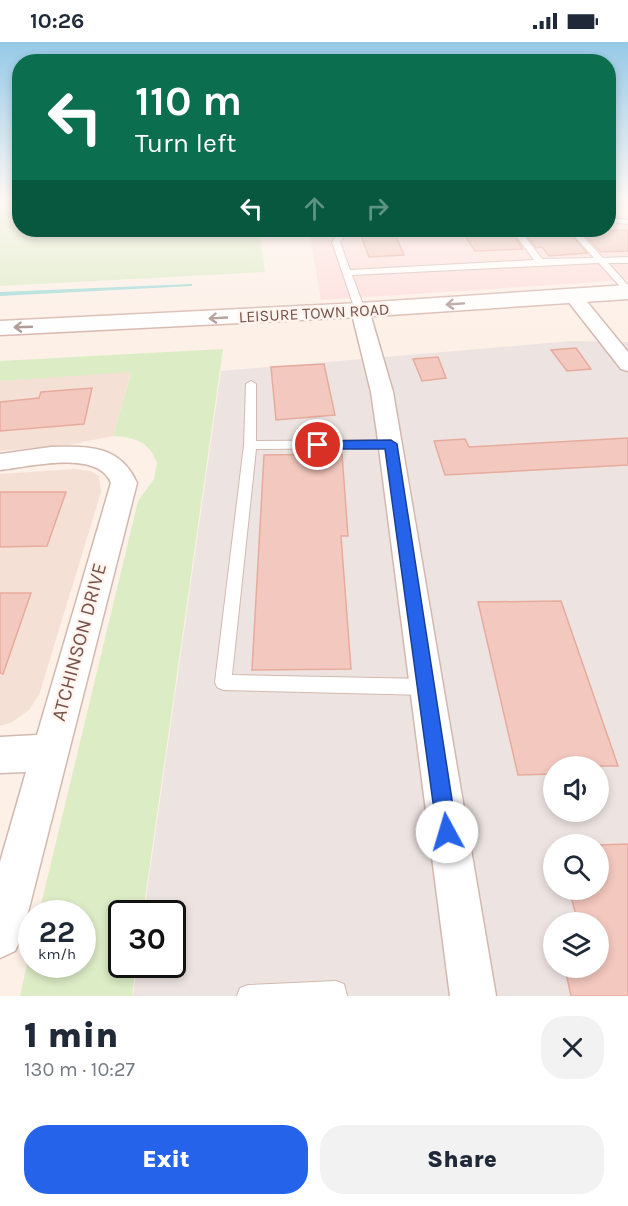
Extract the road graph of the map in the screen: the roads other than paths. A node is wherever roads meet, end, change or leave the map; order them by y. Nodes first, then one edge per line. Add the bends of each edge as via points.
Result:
1 (587, 244) edge
2 (337, 245) edge
3 (527, 245) edge
4 (573, 245) dead end
5 (580, 245) edge
6 (529, 247) junction
7 (542, 247) dead end
8 (601, 260) junction
9 (628, 260) edge
10 (540, 262) junction
11 (348, 273) junction
12 (628, 291) edge
13 (573, 296) junction
14 (628, 314) edge
15 (590, 317) junction
16 (363, 320) junction
17 (0, 328) edge
18 (0, 350) edge
19 (628, 365) edge
20 (251, 384) dead end
21 (391, 444) junction
22 (250, 445) junction
23 (0, 462) edge
24 (428, 687) junction
25 (49, 753) junction
26 (0, 755) edge
27 (0, 936) edge
28 (248, 996) edge
29 (336, 996) edge
30 (473, 996) edge

1 - 8 lane
2 - 11 lane
3 - 6 lane
4 - 5 lane
6 - 7 lane
6 - 10 lane
8 - 9 lane
8 - 10 lane
8 - 12 lane
10 - 11 lane
11 - 16 lane
12 - 13 main road, LEISURE TOWN ROAD
13 - 15 street
13 -> 16 main road, LEISURE TOWN ROAD
14 - 15 main road, LEISURE TOWN ROAD
15 - 16 main road, LEISURE TOWN ROAD
15 - 19 street
16 -> 17 main road, LEISURE TOWN ROAD
16 - 18 main road, LEISURE TOWN ROAD
16 - 21 street
20 - 22 lane
21 - 22 lane
21 - 24 street
22 - 24 lane via 223,682
23 - 25 street, ATCHINSON DRIVE via 90,455 112,462 123,475
24 - 30 street
25 - 26 street
25 - 27 street, ATCHINSON DRIVE
28 - 29 lane via 336,992

